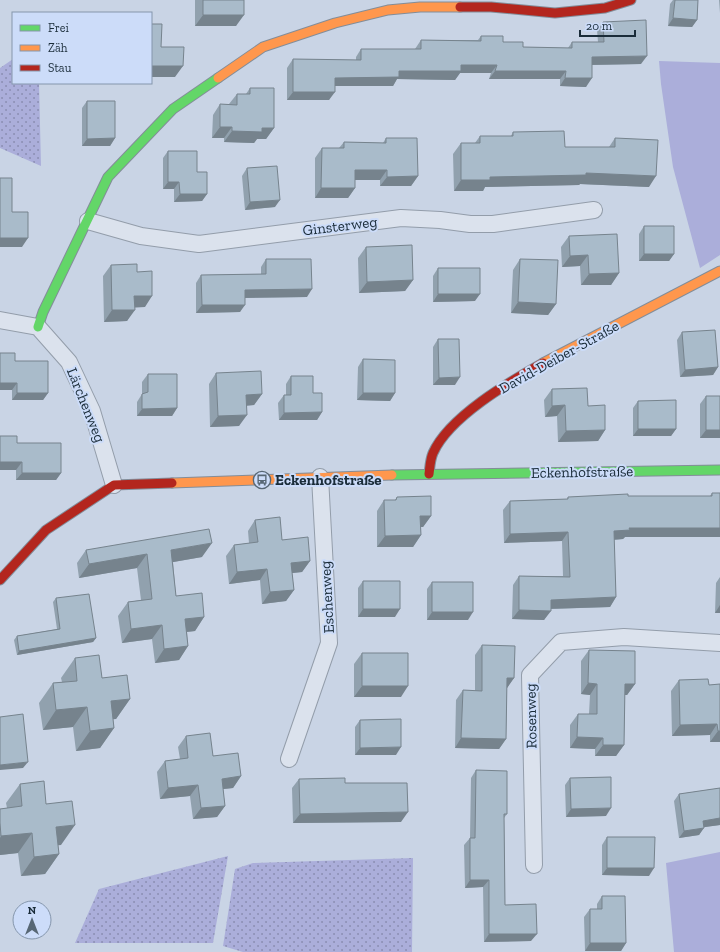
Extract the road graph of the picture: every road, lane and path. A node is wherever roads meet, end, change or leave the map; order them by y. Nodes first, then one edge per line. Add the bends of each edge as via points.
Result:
1 (631, 0) edge
2 (594, 210) dead end
3 (88, 222) junction
4 (720, 271) edge
5 (0, 320) edge
6 (38, 327) junction
7 (720, 470) edge
8 (429, 474) junction
9 (320, 477) junction
10 (114, 485) junction
11 (0, 580) edge
12 (720, 643) edge
13 (289, 759) dead end
14 (534, 865) dead end

1 - 3 street via 605,8 555,13 491,7 420,7 388,10 335,23 263,47 173,109 139,143 108,178
2 - 3 street, Ginsterweg via 493,224 401,218 199,244 141,236
3 - 6 street
4 - 8 street, David-Deiber-Straße via 695,286 594,335 506,384 458,420 433,454
5 - 6 street
6 - 10 street, Lärchenweg via 69,362 92,411
7 - 8 street, Eckenhofstraße
8 - 9 street, Eckenhofstraße
9 - 10 street, Eckenhofstraße
9 - 13 street, Eschenweg via 329,643
10 - 11 street via 46,530
12 - 14 street, Rosenweg via 624,637 561,642 530,675

